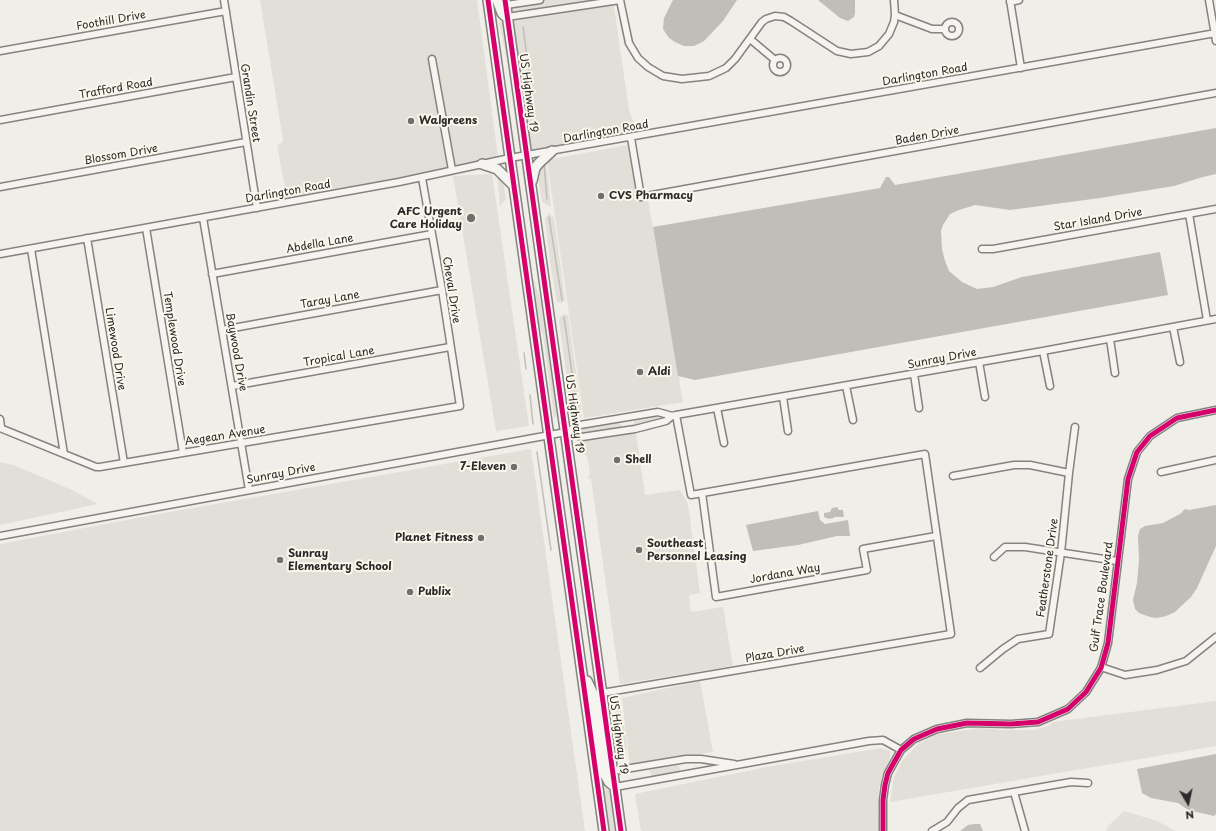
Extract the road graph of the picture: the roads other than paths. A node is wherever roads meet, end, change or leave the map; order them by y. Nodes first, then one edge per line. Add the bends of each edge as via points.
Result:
1 (224, 0) edge
2 (488, 0) edge
3 (497, 0) edge
4 (540, 0) edge
5 (620, 0) edge
6 (894, 0) edge
7 (1019, 0) edge
8 (1210, 0) edge
9 (606, 1) edge
10 (1010, 1) edge
11 (505, 2) edge
12 (226, 11) junction
13 (895, 15) junction
14 (507, 17) junction
15 (945, 30) dead end
16 (1215, 34) edge
17 (750, 39) junction
18 (1216, 41) edge
19 (0, 51) edge
20 (432, 59) dead end
21 (775, 60) dead end
22 (1021, 68) junction
23 (236, 76) junction
24 (1216, 93) edge
25 (0, 120) edge
26 (631, 138) junction
27 (246, 142) junction
28 (552, 151) junction
29 (527, 156) junction
30 (510, 158) junction
31 (482, 164) junction
32 (452, 170) junction
33 (422, 178) junction
34 (514, 186) junction
35 (0, 187) edge
36 (531, 187) junction
37 (257, 208) junction
38 (1216, 209) edge
39 (1189, 214) junction
40 (203, 218) junction
41 (146, 228) junction
42 (432, 234) junction
43 (87, 238) junction
44 (31, 249) junction
45 (982, 249) dead end
46 (0, 254) edge
47 (212, 274) junction
48 (442, 290) junction
49 (1216, 319) edge
50 (1207, 320) junction
51 (1173, 327) junction
52 (222, 330) junction
53 (1110, 339) junction
54 (450, 348) junction
55 (1044, 351) junction
56 (979, 362) junction
57 (1180, 362) dead end
58 (1115, 373) dead end
59 (914, 374) junction
60 (232, 386) junction
61 (846, 386) junction
62 (1050, 386) dead end
63 (783, 397) junction
64 (985, 397) dead end
65 (460, 406) joint
66 (717, 408) junction
67 (919, 408) dead end
68 (1216, 410) edge
69 (674, 415) junction
70 (0, 419) edge
71 (853, 420) dead end
72 (1075, 426) dead end
73 (1, 428) edge
74 (788, 431) dead end
75 (566, 432) junction
76 (549, 434) junction
77 (724, 443) dead end
78 (242, 444) junction
79 (183, 453) junction
80 (64, 454) junction
81 (1216, 460) edge
82 (124, 463) junction
83 (1161, 472) dead end
84 (1069, 473) junction
85 (953, 476) dead end
86 (249, 490) junction
87 (702, 493) junction
88 (0, 536) edge
89 (936, 536) junction
90 (1061, 553) junction
91 (994, 557) dead end
92 (1118, 562) junction
93 (1216, 637) edge
94 (1101, 667) junction
95 (582, 668) junction
96 (980, 668) dead end
97 (602, 693) junction
98 (901, 750) junction
99 (737, 764) junction
100 (613, 771) junction
101 (1088, 784) dead end
102 (615, 787) junction
103 (1014, 792) junction
104 (604, 831) edge
105 (621, 831) edge
106 (883, 831) edge
107 (932, 831) edge
108 (1025, 831) edge

1 - 12 street, Grandin Street
2 - 30 highway
3 - 14 highway via 502,13
4 - 11 street
5 - 9 street
5 - 17 street via 627,37 632,49 648,67 663,76 687,79 713,74 731,64
6 - 13 street
7 - 10 street
8 - 16 street
9 - 14 street
10 - 22 street
11 - 14 highway, US Highway 19
12 - 19 street, Foothill Drive
12 - 23 street, Grandin Street
13 - 15 street via 932,29
13 - 17 street via 892,28 882,43 860,54 842,53 832,49 779,16 770,17 762,22
14 - 29 highway, US Highway 19
16 - 18 street
16 - 22 street, Darlington Road
17 - 21 street
20 - 32 street
22 - 26 street, Darlington Road
23 - 25 street, Trafford Road
23 - 27 street, Grandin Street
24 - 26 street, Baden Drive via 641,197
26 - 28 street, Darlington Road
27 - 35 street, Blossom Drive
27 - 37 street, Grandin Street
28 - 29 street, Darlington Road
28 - 36 highway via 535,168
29 - 30 street, Darlington Road
29 - 36 highway, US Highway 19
30 - 31 street, Darlington Road
30 - 34 highway
31 - 32 street, Darlington Road
31 - 34 highway via 497,169
32 - 33 street, Darlington Road
33 - 37 street, Darlington Road
33 - 42 street, Cheval Drive
34 - 76 highway
36 - 75 highway, US Highway 19
37 - 40 street, Darlington Road
38 - 39 street, Star Island Drive
39 - 45 street, Star Island Drive
39 - 50 street
40 - 41 street, Darlington Road
40 - 47 street, Baywood Drive
41 - 43 street, Darlington Road
41 - 79 street, Templewood Drive
42 - 47 street, Abdella Lane
42 - 48 street, Cheval Drive
43 - 44 street, Darlington Road
43 - 82 street, Limewood Drive
44 - 46 street, Darlington Road
44 - 80 street
47 - 52 street, Baywood Drive
48 - 52 street, Taray Lane
48 - 54 street, Cheval Drive
49 - 50 street, Sunray Drive
50 - 51 street, Sunray Drive
51 - 53 street, Sunray Drive
51 - 57 street
52 - 60 street, Baywood Drive
53 - 55 street, Sunray Drive
53 - 58 street
54 - 60 street, Tropical Lane
54 - 65 street, Cheval Drive
55 - 56 street, Sunray Drive
55 - 62 street
56 - 59 street, Sunray Drive
56 - 64 street
59 - 61 street, Sunray Drive
59 - 67 street
60 - 78 street, Baywood Drive
61 - 63 street, Sunray Drive
61 - 71 street
63 - 66 street, Sunray Drive
63 - 74 street
65 - 78 street, Aegean Avenue
66 - 69 street, Sunray Drive
66 - 77 street
68 - 92 street, Gulf Trace Boulevard via 1177,418 1150,436 1137,452 1128,479
69 - 75 street, Sunray Drive via 658,412 580,426
69 - 75 street, Sunray Drive via 666,422 635,429 582,437
69 - 87 street via 691,495
70 - 73 street
72 - 84 street, Featherstone Drive
73 - 80 street, Aegean Avenue
75 - 76 street, Sunray Drive
75 - 97 highway, US Highway 19
76 - 86 street, Sunray Drive
76 - 95 highway
78 - 79 street, Aegean Avenue
78 - 86 street, Baywood Drive
79 - 82 street, Aegean Avenue
80 - 82 street, Aegean Avenue via 100,468
81 - 83 street
84 - 85 street via 1030,465 1014,465
84 - 90 street, Featherstone Drive
86 - 88 street, Sunray Drive
87 - 89 street via 925,454
87 - 89 street, Jordana Way via 716,597 867,570 863,549
89 - 97 street, Plaza Drive via 951,634
90 - 91 street via 1025,547 1004,547
90 - 92 street
90 - 96 street, Featherstone Drive via 1049,634 1018,639
92 - 94 street, Gulf Trace Boulevard via 1108,643
93 - 94 street via 1186,661 1157,670 1125,675
94 - 98 street, Gulf Trace Boulevard via 1086,692 1068,709 1038,722 967,723 949,726 914,739
95 - 102 highway via 593,694 604,773
95 - 104 highway
97 - 100 highway, US Highway 19
98 - 99 street via 887,741 880,740
98 - 106 street, Gulf Trace Boulevard via 885,784
99 - 100 street via 686,759
99 - 102 street
100 - 102 highway, US Highway 19
101 - 103 street via 1071,782
102 - 105 highway, US Highway 19
103 - 107 street via 968,800 947,822
103 - 108 street

